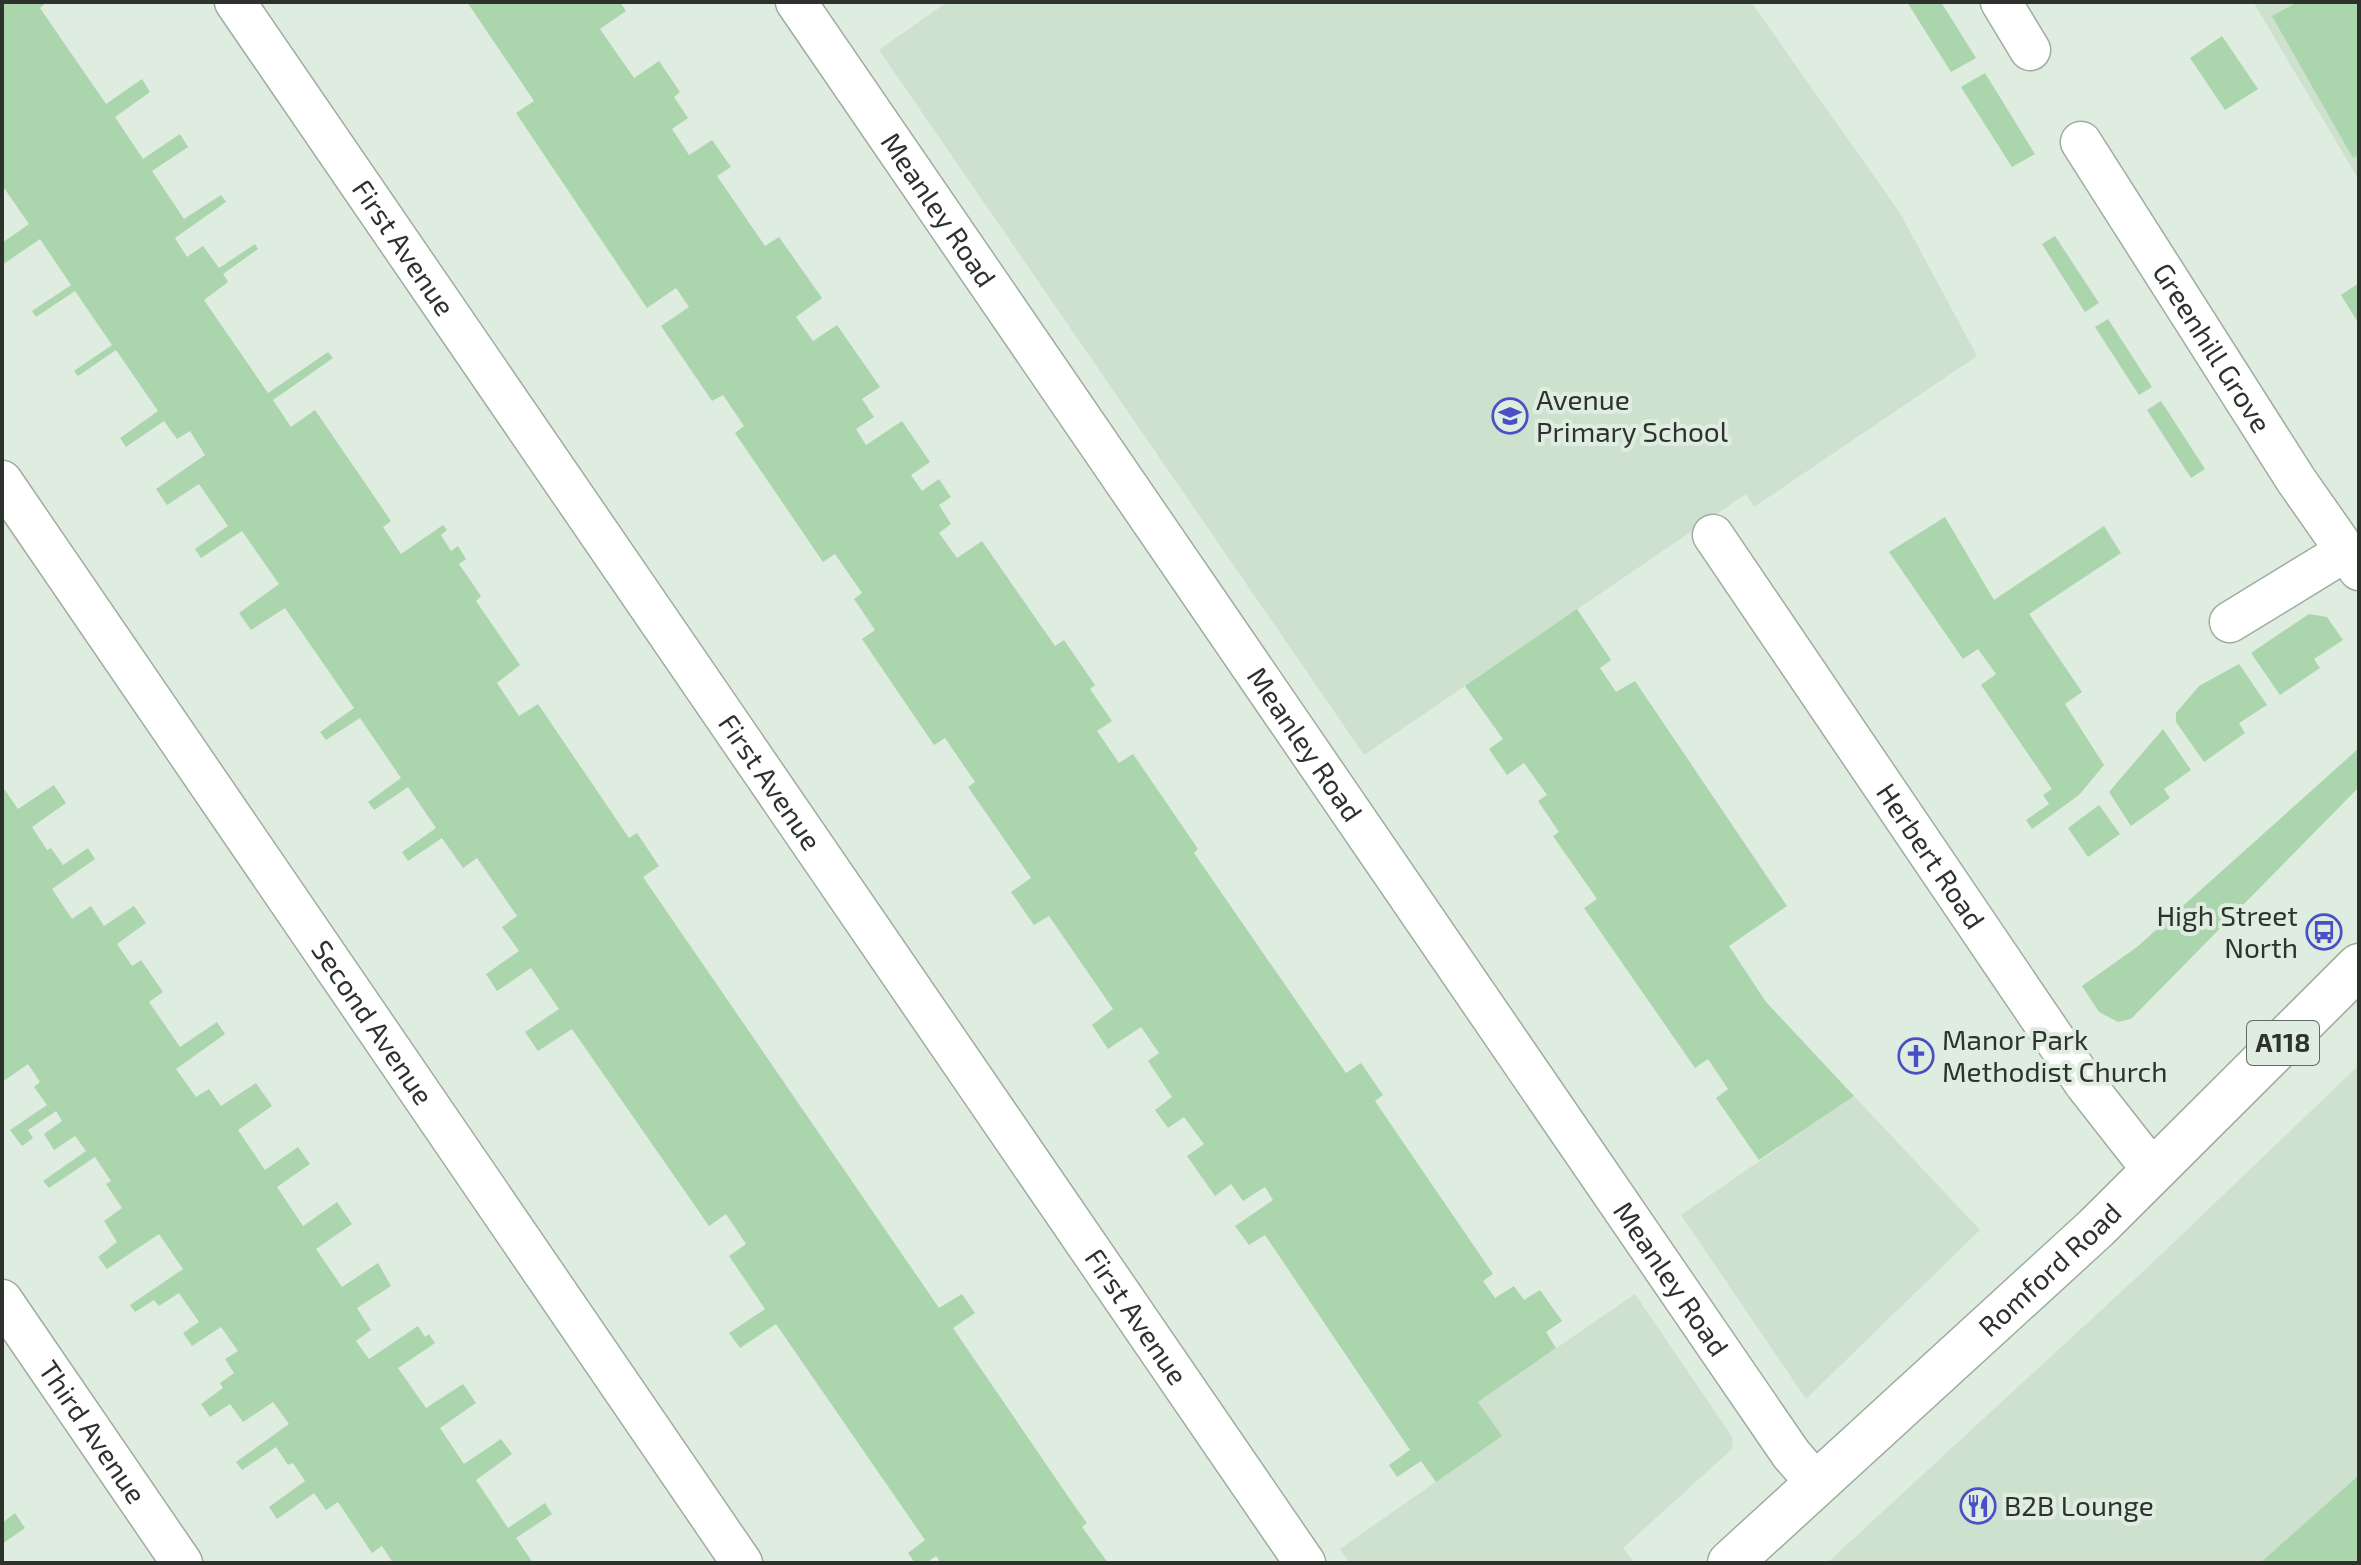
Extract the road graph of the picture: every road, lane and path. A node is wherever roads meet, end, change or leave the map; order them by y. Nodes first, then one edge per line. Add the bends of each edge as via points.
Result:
1 (235, 2) edge
2 (796, 2) edge
3 (2001, 2) edge
4 (2030, 50) dead end
5 (2081, 142) dead end
6 (2, 481) edge
7 (1713, 535) dead end
8 (2352, 561) edge
9 (2230, 622) dead end
10 (2359, 966) edge
11 (2154, 1172) junction
12 (2, 1300) edge
13 (1817, 1484) junction
14 (182, 1563) edge
15 (742, 1563) edge
16 (1305, 1563) edge
17 (1730, 1563) edge

1 - 16 street, First Avenue
2 - 13 street, Meanley Road via 1791,1454
3 - 4 street
5 - 8 street, Greenhill Grove
6 - 15 street, Second Avenue
7 - 11 street, Herbert Road via 2085,1084
8 - 9 street, Greenhill Grove
10 - 11 main road, Romford Road / A118
11 - 13 main road, Romford Road / A118
12 - 14 street, Third Avenue
13 - 17 main road, Romford Road / A118

